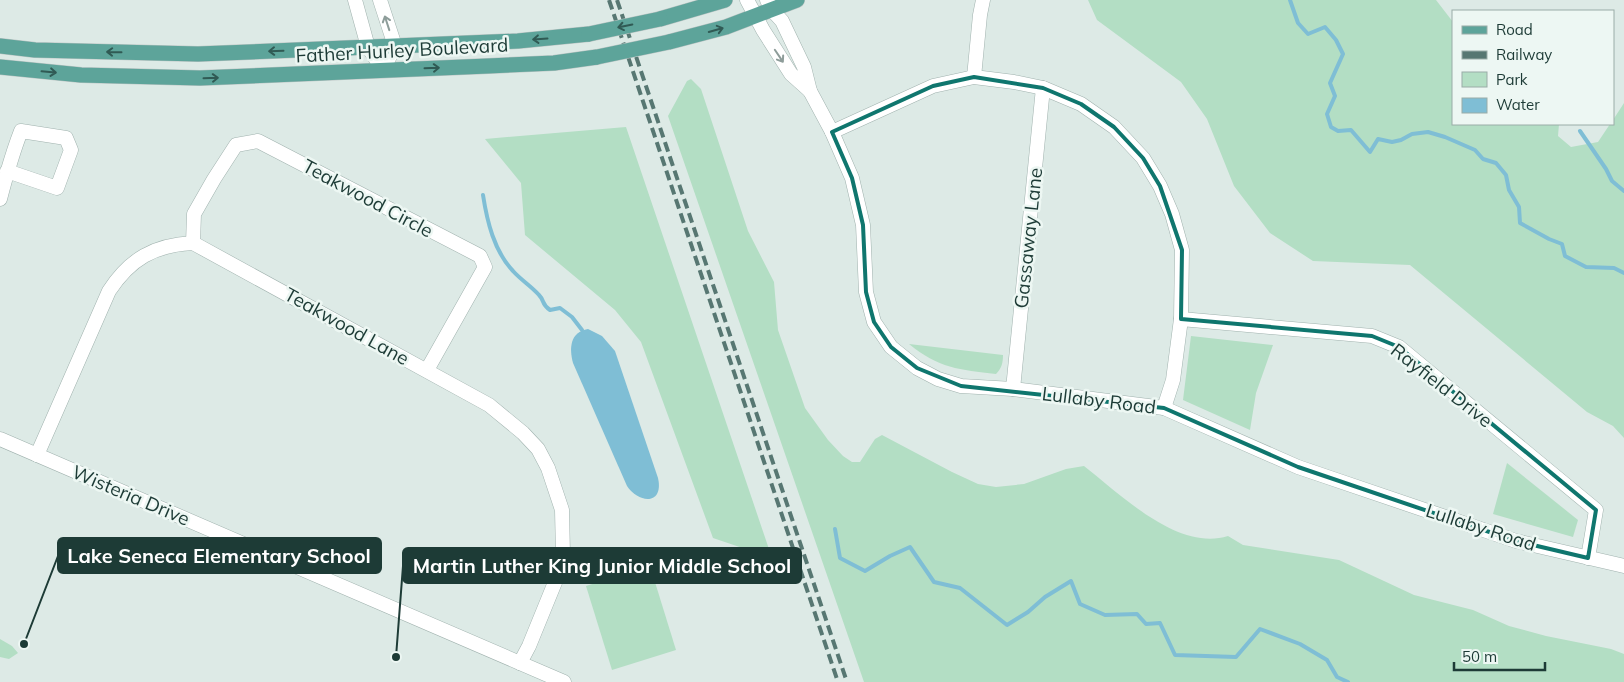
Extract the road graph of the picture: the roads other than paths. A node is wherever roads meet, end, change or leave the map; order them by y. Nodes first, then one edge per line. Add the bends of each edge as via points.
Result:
1 (355, 0) edge
2 (380, 0) edge
3 (725, 0) edge
4 (747, 0) edge
5 (797, 0) edge
6 (983, 0) edge
7 (770, 5) edge
8 (755, 16) junction
9 (0, 46) edge
10 (395, 46) junction
11 (368, 47) junction
12 (0, 67) edge
13 (383, 70) junction
14 (974, 77) junction
15 (1043, 88) junction
16 (810, 91) junction
17 (832, 132) junction
18 (7, 171) junction
19 (0, 199) edge
20 (193, 243) junction
21 (1181, 319) junction
22 (427, 370) junction
23 (1013, 388) junction
24 (1164, 408) junction
25 (0, 439) edge
26 (37, 455) junction
27 (1588, 558) junction
28 (1624, 566) edge
29 (520, 663) junction
30 (564, 682) edge

1 - 11 street
10 -> 2 street
3 -> 10 main road, Father Hurley Boulevard, bridge via 589,34 518,41
4 - 8 street, Lullaby Road
5 - 7 main road, Father Hurley Boulevard
6 - 14 street
7 - 8 main road, Father Hurley Boulevard
7 - 16 street, Lullaby Road via 782,21 804,67
13 -> 8 main road, Father Hurley Boulevard, bridge via 554,63 597,57 726,27
8 -> 16 street, Lullaby Road via 791,74
11 -> 9 main road, Father Hurley Boulevard via 198,54 35,50
10 - 11 main road, Father Hurley Boulevard
10 - 13 street
11 - 13 street
12 -> 13 main road, Father Hurley Boulevard via 81,75 200,78
14 - 15 street
14 - 17 street via 933,86
15 - 21 street via 1081,104 1114,127 1143,158 1160,186 1182,250
15 - 23 street, Gassaway Lane
16 - 17 street, Lullaby Road
17 - 23 street, Lullaby Road via 852,178 863,225 866,292 874,322 891,347 917,368 938,379 961,386
18 - 18 street via 22,131 66,138 71,150 57,188
18 - 19 street
20 - 22 street, Teakwood Lane
20 - 22 street, Teakwood Circle via 194,214 214,179 236,145 258,141 480,256 485,267
20 - 26 street via 177,244 144,255 120,274 109,291
21 - 24 street via 1173,380
21 - 27 street, Rayfield Drive via 1372,336 1399,347 1596,510
22 - 29 street, Teakwood Lane via 489,405 523,432 538,449 548,468 562,510 563,555 558,575
23 - 24 street, Lullaby Road
24 - 27 street, Lullaby Road via 1298,467 1516,541
25 - 26 street, Wisteria Drive
26 - 29 street, Wisteria Drive
27 - 28 street, Lullaby Road
29 - 30 street, Wisteria Drive

